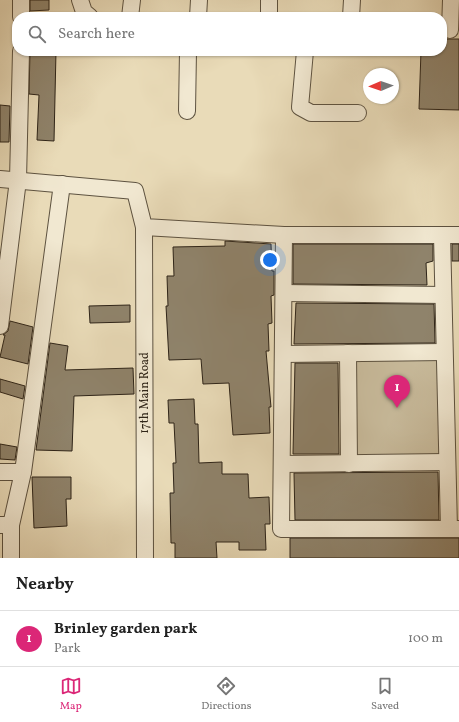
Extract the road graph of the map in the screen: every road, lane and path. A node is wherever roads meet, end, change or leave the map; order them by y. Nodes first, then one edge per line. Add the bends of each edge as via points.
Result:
1 (21, 0) edge
2 (80, 0) edge
3 (132, 0) edge
4 (199, 0) edge
5 (269, 0) edge
6 (352, 0) edge
7 (451, 0) edge
8 (21, 12) edge
9 (84, 12) edge
10 (131, 12) edge
11 (198, 12) edge
12 (269, 12) edge
13 (351, 12) edge
14 (450, 30) edge
15 (20, 56) edge
16 (188, 56) edge
17 (305, 56) edge
18 (187, 110) dead end
19 (358, 113) dead end
20 (0, 179) edge
21 (18, 180) junction
22 (62, 184) junction
23 (144, 227) junction
24 (284, 235) junction
25 (442, 235) junction
26 (459, 235) edge
27 (284, 293) junction
28 (443, 295) junction
29 (0, 326) edge
30 (444, 352) junction
31 (348, 353) junction
32 (283, 354) junction
33 (448, 462) junction
34 (282, 464) junction
35 (349, 464) junction
36 (0, 472) edge
37 (23, 472) junction
38 (6, 525) edge
39 (454, 529) edge
40 (12, 557) dead end
41 (145, 558) edge

1 - 8 street
2 - 9 street
3 - 10 street
4 - 11 street
5 - 12 street
6 - 13 street
7 - 14 street
15 - 21 street
16 - 18 street
17 - 19 street via 300,107 311,113
20 - 21 street
21 - 22 street
21 - 29 street
22 - 23 street, 17th Main Road via 134,191
22 - 37 street
23 - 24 street
23 - 41 street, 17th Main Road
24 - 25 street
24 - 27 street
25 - 26 street
25 - 28 street
27 - 28 street
27 - 32 street
28 - 30 street
30 - 31 street
30 - 33 street
31 - 32 street
31 - 35 street
32 - 34 street
33 - 35 street
33 - 39 street
34 - 35 street
34 - 39 street via 281,530
36 - 37 street
37 - 38 street
38 - 40 street

